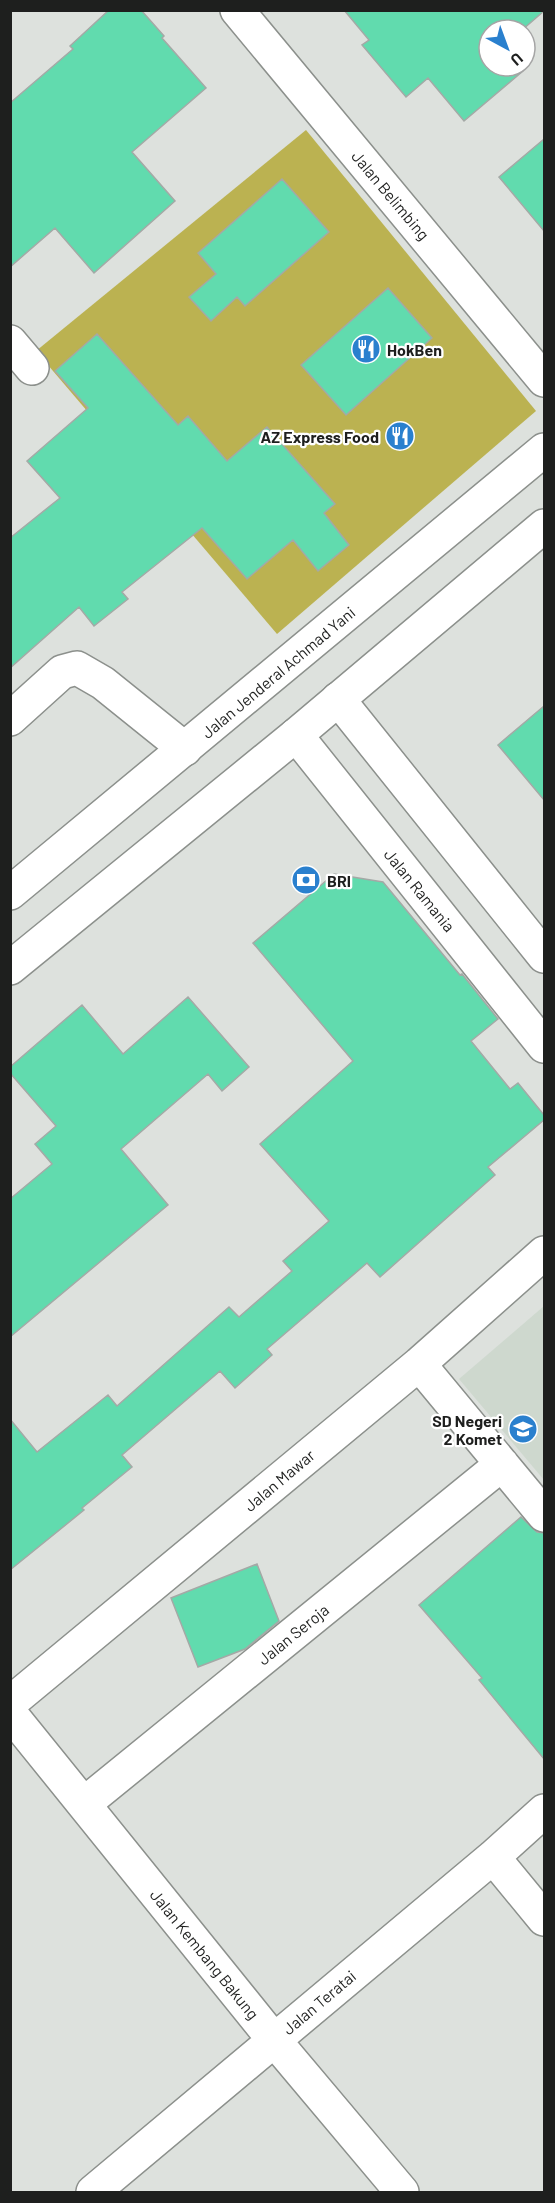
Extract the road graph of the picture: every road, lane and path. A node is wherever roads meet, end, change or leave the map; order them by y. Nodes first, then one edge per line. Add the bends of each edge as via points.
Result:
1 (237, 10) edge
2 (10, 342) edge
3 (32, 368) dead end
4 (544, 380) edge
5 (544, 450) edge
6 (544, 526) edge
7 (338, 699) junction
8 (10, 719) edge
9 (296, 735) junction
10 (185, 749) junction
11 (10, 893) edge
12 (544, 956) edge
13 (11, 967) edge
14 (544, 1046) edge
15 (544, 1253) edge
16 (419, 1364) junction
17 (502, 1464) junction
18 (544, 1515) edge
19 (10, 1703) edge
20 (10, 1713) edge
21 (84, 1804) junction
22 (544, 1811) edge
23 (493, 1857) junction
24 (544, 1919) edge
25 (274, 2040) junction
26 (93, 2193) edge
27 (402, 2193) edge

1 - 4 main road, Jalan Belimbing
2 - 3 main road
5 - 10 main road, Jalan Jenderal Achmad Yani
6 - 7 main road
7 - 9 main road
7 - 12 main road
8 - 10 main road via 62,672 77,668 104,683
9 - 13 main road
9 - 14 main road, Jalan Ramania
10 - 11 main road, Jalan Jenderal Achmad Yani
15 - 16 main road, Jalan Mawar
16 - 17 main road
16 - 19 main road, Jalan Mawar
17 - 18 main road
17 - 21 main road, Jalan Seroja
20 - 21 main road, Jalan Kembang Bakung
21 - 25 main road, Jalan Kembang Bakung
22 - 23 main road, Jalan Teratai
23 - 24 main road
23 - 25 main road, Jalan Teratai
25 - 26 main road, Jalan Teratai
25 - 27 main road, Jalan Kembang Bakung

